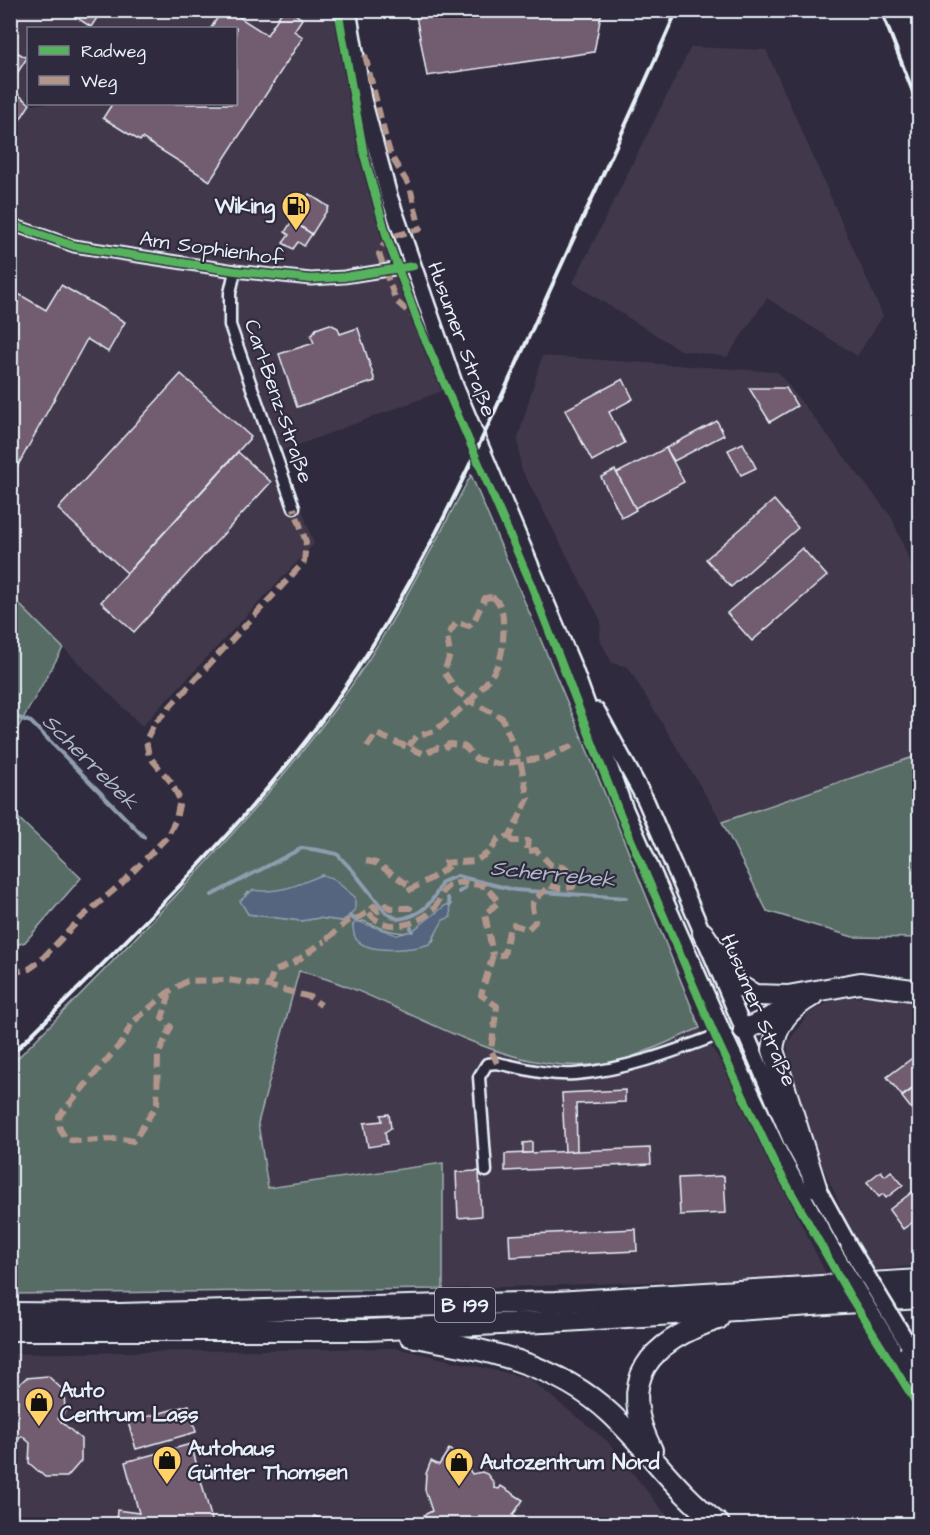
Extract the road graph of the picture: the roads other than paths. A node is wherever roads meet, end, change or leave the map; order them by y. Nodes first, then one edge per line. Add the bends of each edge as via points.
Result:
1 (348, 10) edge
2 (10, 224) edge
3 (413, 266) junction
4 (235, 271) junction
5 (294, 508) dead end
6 (574, 669) junction
7 (703, 933) junction
8 (920, 991) edge
9 (790, 1001) junction
10 (741, 1024) junction
11 (723, 1033) junction
12 (486, 1171) dead end
13 (816, 1187) junction
14 (920, 1280) edge
15 (920, 1298) edge
16 (743, 1311) junction
17 (10, 1313) edge
18 (10, 1330) edge
19 (366, 1330) junction
20 (920, 1360) edge
21 (920, 1385) edge
22 (674, 1482) junction
23 (719, 1524) edge

1 - 3 main road, Husumer Straße via 363,99
2 - 4 street, Am Sophienhof via 74,246
3 - 4 street, Am Sophienhof via 344,278 311,279
3 - 6 main road, Husumer Straße via 455,386
4 - 5 street, Carl-Benz-Straße via 230,325
6 - 7 main road, Husumer Straße via 646,801
6 - 11 main road, Husumer Straße via 624,807
7 - 9 highway via 738,985 754,995
7 - 10 main road, Husumer Straße
8 - 9 highway via 860,983
9 - 10 highway
9 - 13 highway via 775,1035 773,1050
10 - 11 main road
10 - 13 main road, Husumer Straße
11 - 12 street, Husumer Straße via 666,1054 573,1074 487,1064 479,1077
11 - 21 main road, Husumer Straße, bridge via 778,1152 832,1249
13 - 20 main road, Husumer Straße, bridge
14 - 17 highway, B 199 via 556,1302 120,1314
15 - 16 highway, B 199
16 - 19 highway, B 199
16 - 22 highway via 693,1327 658,1349 643,1369 637,1417
18 - 19 highway, B 199
19 - 22 highway via 486,1350 535,1365 610,1413
22 - 23 highway via 695,1507

